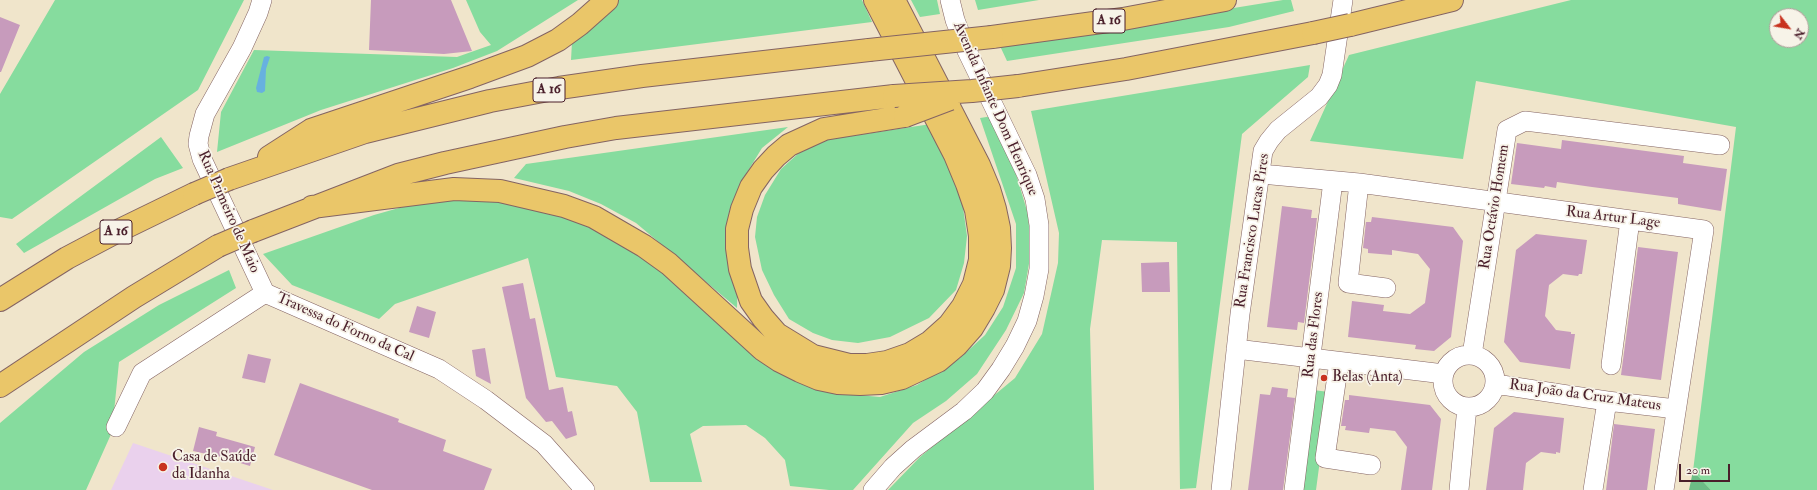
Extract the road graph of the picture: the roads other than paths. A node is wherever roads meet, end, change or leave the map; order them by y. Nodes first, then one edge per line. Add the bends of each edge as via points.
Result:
1 (262, 0) edge
2 (607, 0) edge
3 (875, 0) edge
4 (894, 0) edge
5 (950, 0) edge
6 (1225, 0) edge
7 (1343, 0) edge
8 (1452, 0) edge
9 (972, 91) junction
10 (1720, 145) dead end
11 (1261, 174) junction
12 (234, 178) junction
13 (1333, 181) junction
14 (1359, 183) junction
15 (1496, 201) junction
16 (312, 207) junction
17 (1630, 220) junction
18 (1386, 288) dead end
19 (265, 293) junction
20 (0, 300) edge
21 (1236, 349) junction
22 (1472, 355) junction
23 (1311, 359) junction
24 (1339, 362) junction
25 (1611, 365) dead end
26 (1444, 374) junction
27 (1495, 384) junction
28 (0, 386) edge
29 (1607, 401) junction
30 (1467, 407) junction
31 (1676, 409) junction
32 (116, 427) dead end
33 (1371, 465) dead end
34 (585, 490) edge
35 (873, 490) edge
36 (1221, 490) edge
37 (1294, 490) edge
38 (1458, 490) edge
39 (1593, 490) edge
40 (1664, 490) edge

1 - 19 street, Rua Primeiro de Maio via 242,48 205,114 198,144 202,159
2 - 12 highway via 558,40 527,56 311,130
3 - 9 highway, bridge via 955,155 967,184 976,210 980,236 980,260 974,284 963,306 949,325 930,342 910,354 887,362 849,365 813,356 777,334 751,301 740,269 737,248 742,209 751,187 763,170 789,145 824,129 905,116
4 - 16 highway via 979,165 995,209 1000,248 993,290 972,328 938,361 902,378 881,383 838,383 819,379 780,361 762,349 669,264 644,246 594,217 564,206 500,190 454,189
5 - 35 street, Avenida Infante Dom Henrique via 967,51 1016,152 1035,199 1039,225 1039,269 1027,321 1015,346 985,391 964,411 913,449
6 - 12 highway, A 16, bridge via 1123,19 992,37 642,76 559,88 490,101 365,132
7 - 11 street, Rua Francisco Lucas Pires via 1332,75 1328,85 1319,97 1278,130 1269,141 1263,151
8 - 9 highway, bridge via 1313,33 1126,69
9 - 16 highway, bridge via 894,96 616,128 398,175
10 - 15 street, Rua Octávio Homem via 1525,121 1507,130
11 - 13 street, Rua Artur Lage
11 - 21 street, Rua Francisco Lucas Pires
12 - 20 highway, A 16, bridge via 194,194 120,230
13 - 14 street, Rua Artur Lage
13 - 23 street, Rua das Flores
14 - 15 street, Rua Artur Lage
14 - 18 street via 1348,283
15 - 17 street, Rua Artur Lage
15 - 22 street, Rua Octávio Homem
16 - 28 highway, bridge via 218,246 134,297
17 - 25 street
17 - 31 street, Rua Artur Lage via 1704,230
19 - 32 street, Travessa do Forno da Cal via 142,373
19 - 34 street, Travessa do Forno da Cal via 439,369 486,400 544,444
21 - 23 street
21 - 36 street, Rua Francisco Lucas Pires
22 - 26 street via 1455,359 1448,365
22 - 27 street via 1489,364
23 - 24 street
23 - 37 street, Rua das Flores
24 - 26 street
24 - 33 street via 1325,458
26 - 30 street via 1446,395 1452,402
27 - 29 street, Rua João da Cruz Mateus
27 - 30 street via 1487,400 1476,406
29 - 31 street, Rua João da Cruz Mateus
29 - 39 street
30 - 38 street
31 - 40 street, Rua Artur Lage

